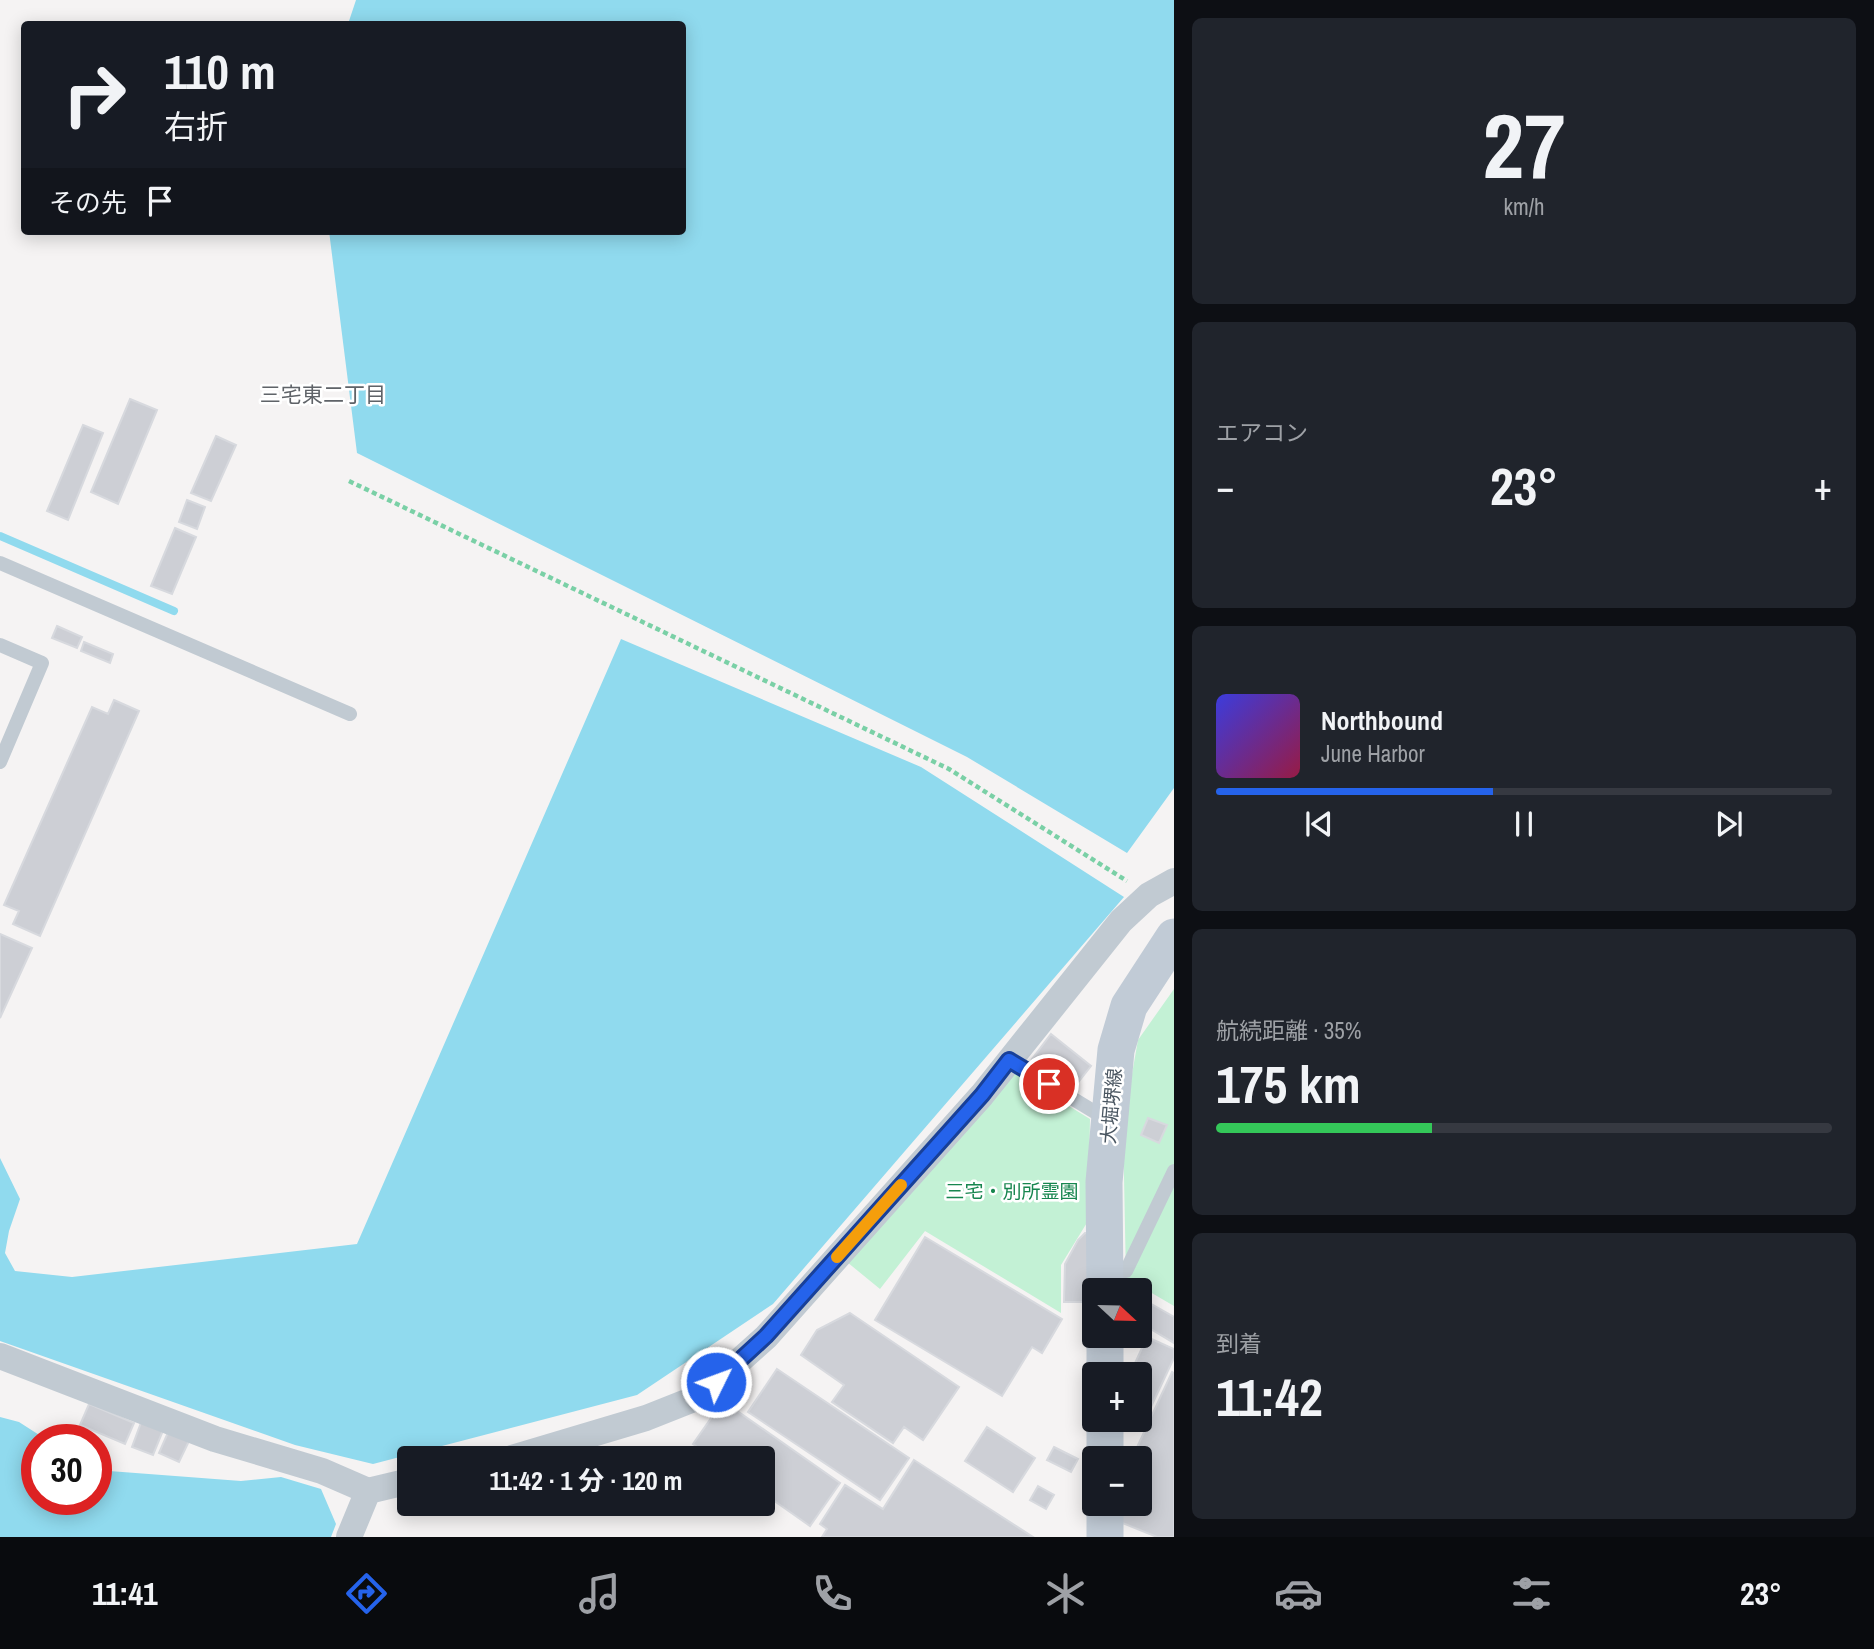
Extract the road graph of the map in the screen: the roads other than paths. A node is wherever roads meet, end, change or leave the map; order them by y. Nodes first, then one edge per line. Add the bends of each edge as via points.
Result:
1 (0, 563) edge
2 (0, 645) edge
3 (350, 714) dead end
4 (0, 762) edge
5 (1174, 881) edge
6 (1174, 937) edge
7 (1009, 1060) junction
8 (1110, 1121) junction
9 (1174, 1171) edge
10 (1105, 1278) edge
11 (1113, 1278) edge
12 (0, 1356) edge
13 (553, 1446) edge
14 (397, 1486) edge
15 (365, 1499) junction
16 (349, 1537) edge
17 (364, 1537) edge

1 - 3 lane
2 - 4 lane via 42,663
5 - 7 street via 1149,895 1121,921
6 - 8 main road, 大堀堺線 via 1129,1006 1116,1050
7 - 8 lane
7 - 13 street via 766,1336 699,1397 646,1419
8 - 10 main road, 大堀堺線 via 1104,1182
9 - 11 lane via 1126,1271
12 - 15 street via 215,1439 322,1472
14 - 15 street
15 - 16 street
15 - 17 street

